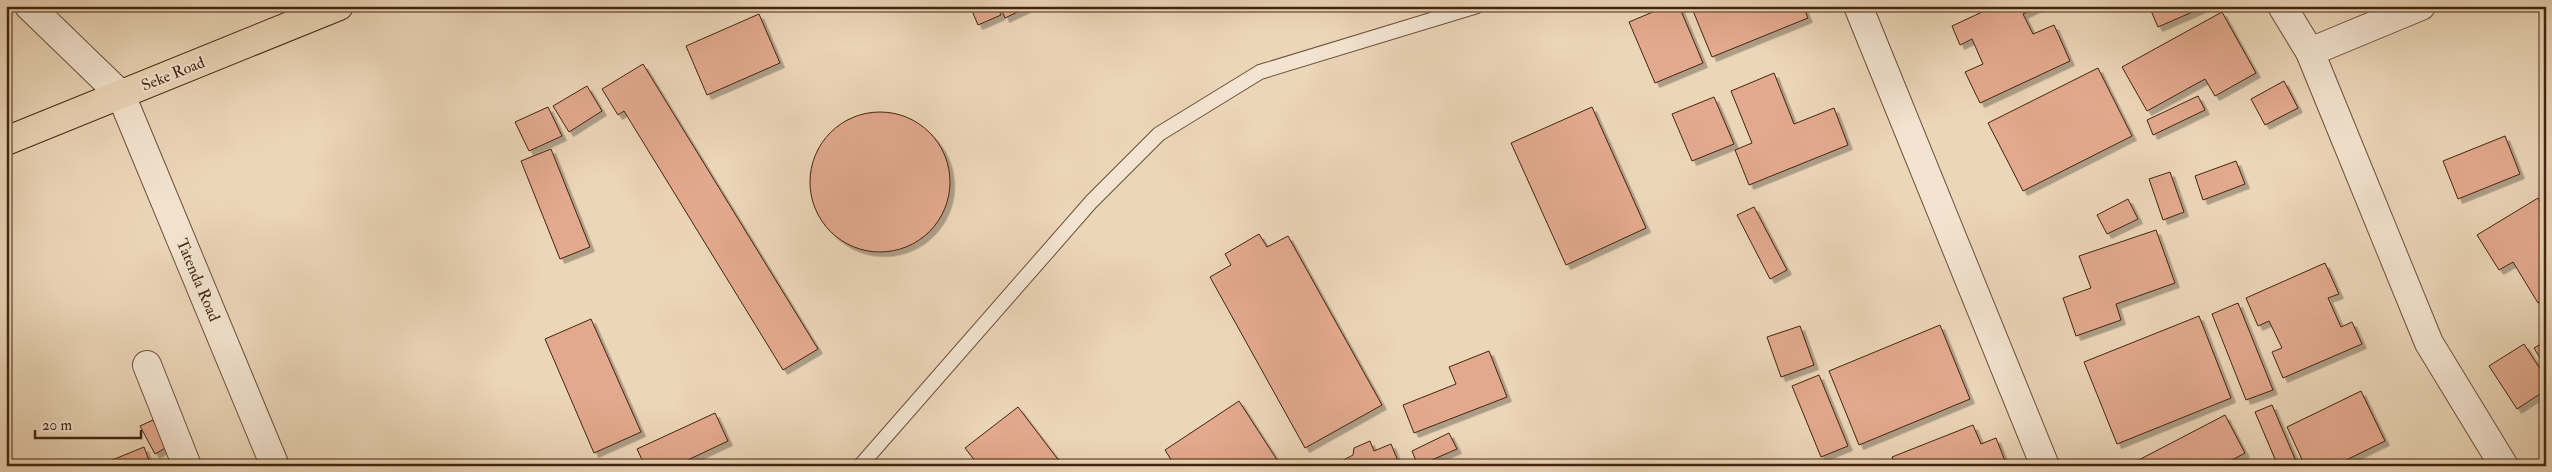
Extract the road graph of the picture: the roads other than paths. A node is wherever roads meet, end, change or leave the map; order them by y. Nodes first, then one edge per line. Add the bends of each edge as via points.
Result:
1 (29, 6) edge
2 (339, 6) edge
3 (1477, 6) edge
4 (1858, 6) edge
5 (2282, 6) edge
6 (2421, 6) edge
7 (2310, 52) junction
8 (121, 95) junction
9 (6, 141) edge
10 (147, 365) dead end
11 (188, 466) edge
12 (275, 466) edge
13 (860, 466) edge
14 (2045, 466) edge
15 (2504, 466) edge

1 - 8 street
2 - 8 main road, Seke Road
3 - 13 lane via 1260,72 1159,134 1090,202
4 - 14 street
5 - 7 street
6 - 7 street
7 - 15 street via 2429,343
8 - 9 main road, Seke Road
8 - 12 street, Tatenda Road
10 - 11 street

